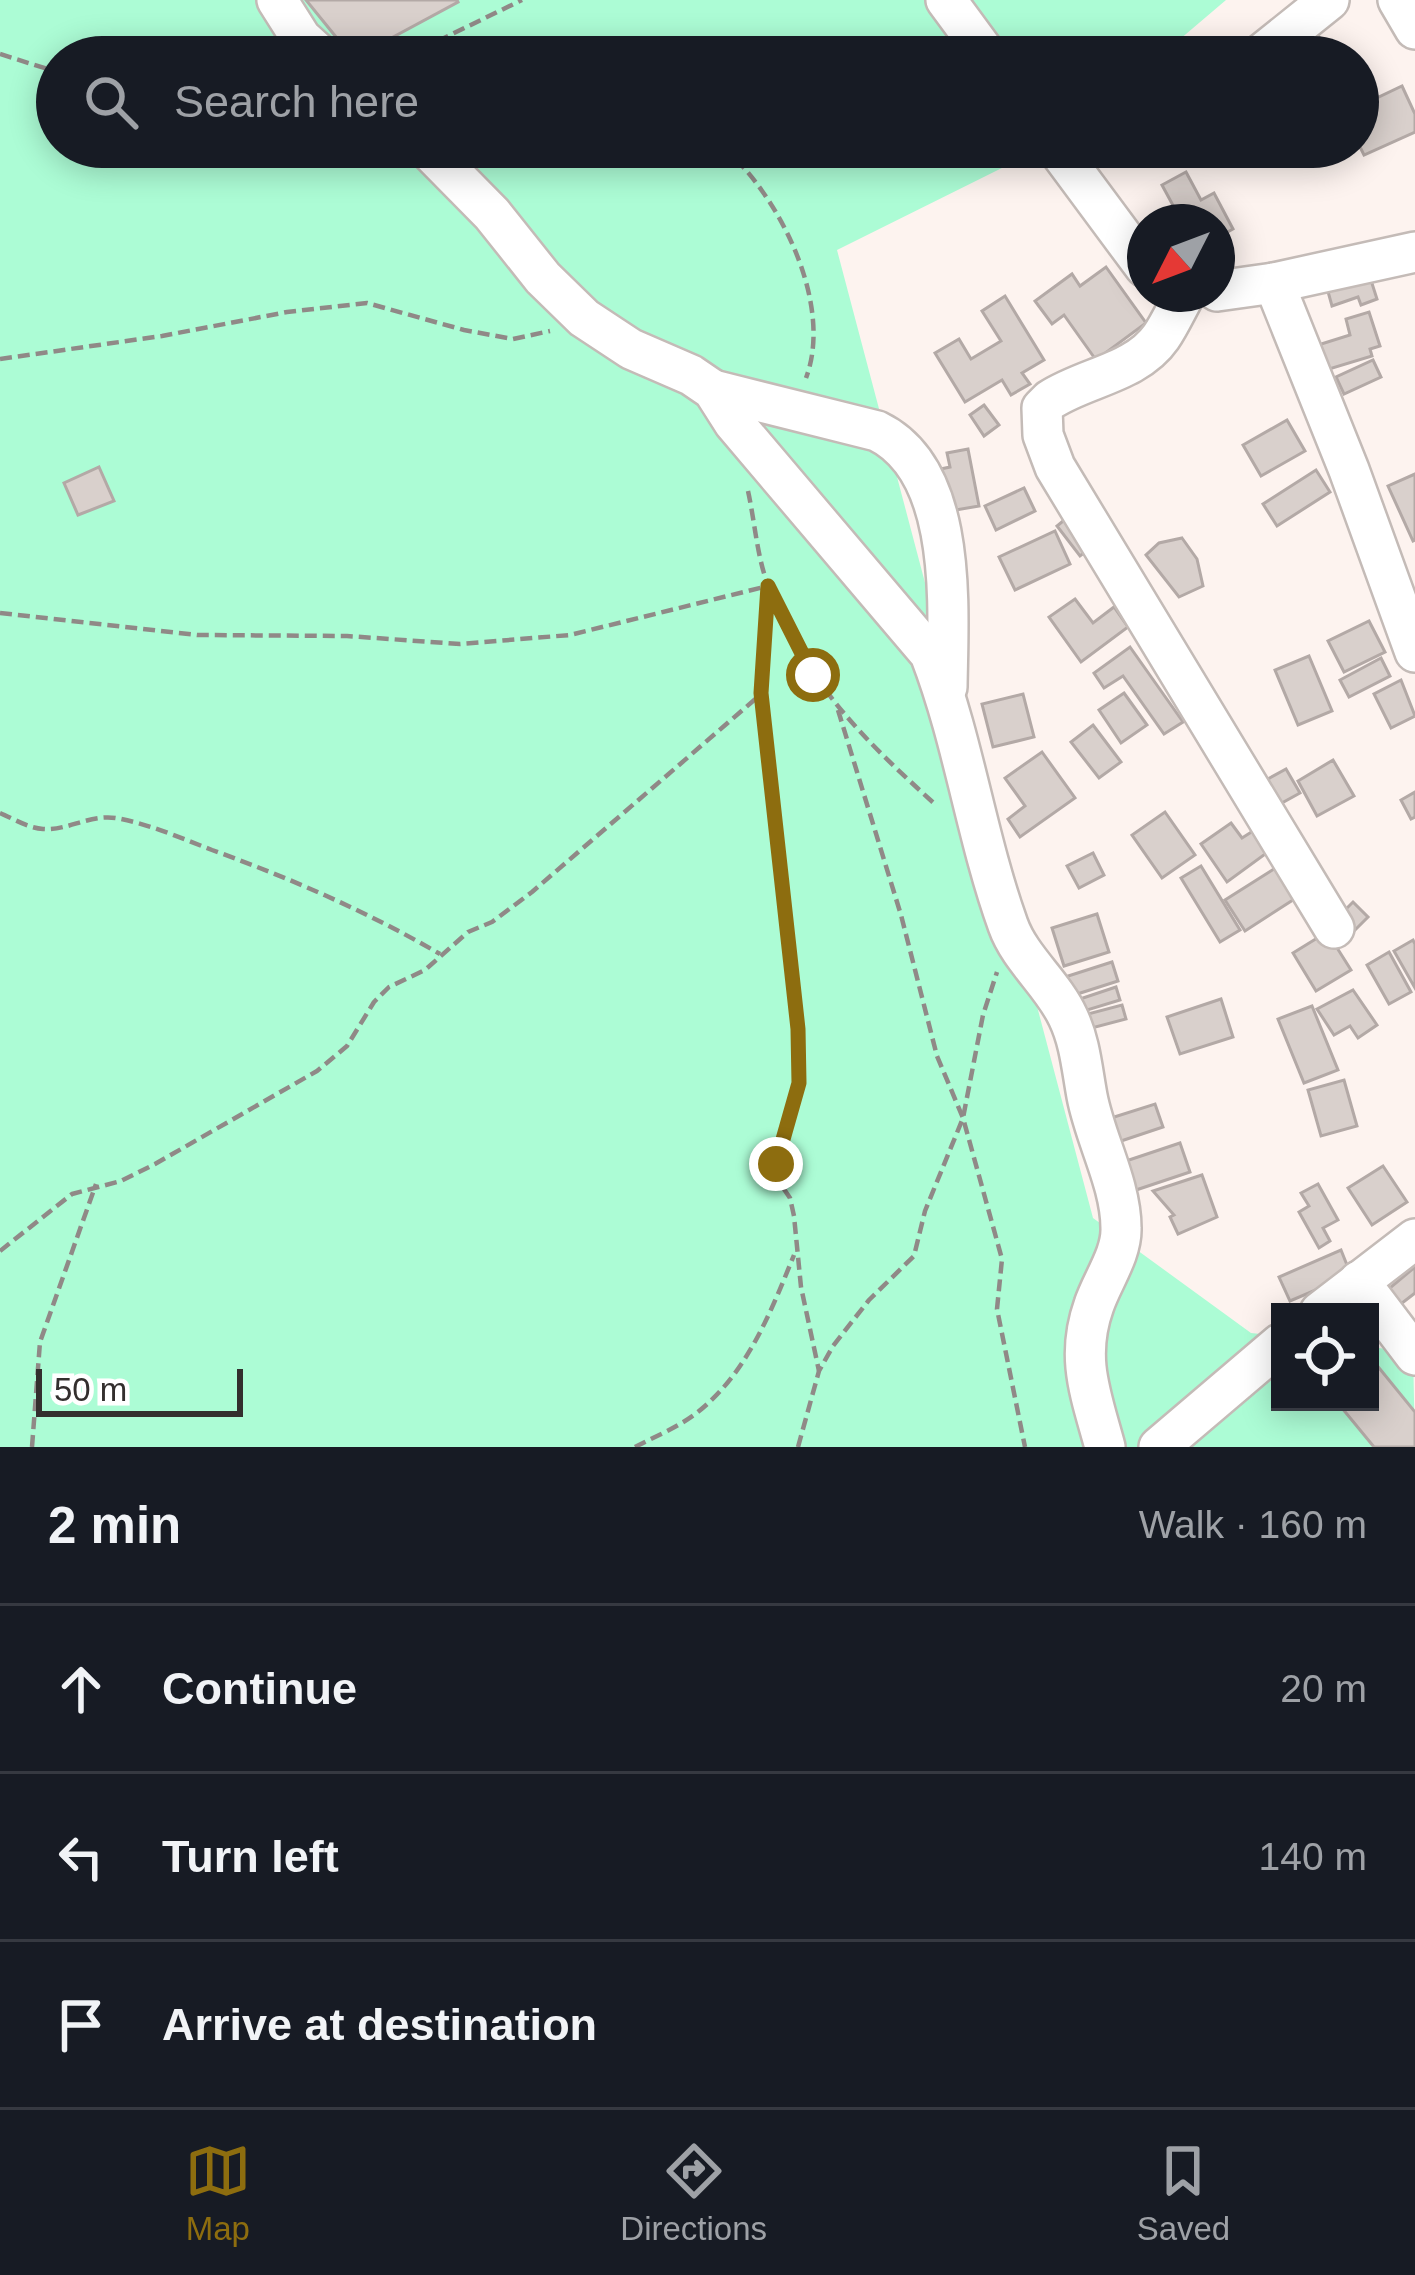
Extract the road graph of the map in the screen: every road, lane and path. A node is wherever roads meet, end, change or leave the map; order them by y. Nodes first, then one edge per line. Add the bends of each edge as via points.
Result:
1 (277, 0) edge
2 (522, 0) edge
3 (946, 0) edge
4 (1328, 0) edge
5 (1397, 0) edge
6 (1415, 29) edge
7 (300, 36) edge
8 (448, 36) edge
9 (973, 36) edge
10 (1284, 36) edge
11 (0, 54) edge
12 (36, 65) edge
13 (447, 168) edge
14 (739, 168) edge
15 (1071, 168) edge
16 (1127, 243) edge
17 (1415, 251) edge
18 (1274, 283) junction
19 (1235, 288) edge
20 (1175, 312) edge
21 (584, 318) junction
22 (0, 359) edge
23 (713, 391) junction
24 (792, 412) junction
25 (748, 493) dead end
26 (768, 586) junction
27 (0, 613) edge
28 (1415, 652) edge
29 (761, 693) junction
30 (947, 698) junction
31 (838, 710) junction
32 (0, 813) edge
33 (982, 846) junction
34 (1334, 928) dead end
35 (1010, 932) junction
36 (440, 954) junction
37 (963, 1118) junction
38 (96, 1184) junction
39 (1415, 1239) edge
40 (796, 1250) junction
41 (0, 1251) edge
42 (1359, 1281) junction
43 (1331, 1303) edge
44 (1271, 1352) edge
45 (1415, 1355) edge
46 (820, 1371) junction
47 (32, 1447) edge
48 (635, 1447) edge
49 (798, 1447) edge
50 (1025, 1447) edge
51 (1105, 1447) edge
52 (1159, 1447) edge

1 - 7 street
2 - 8 path
3 - 9 street
4 - 10 street
5 - 6 street
11 - 12 path
13 - 21 street
14 - 24 path via 777,215 809,285 811,365
15 - 16 street
17 - 18 street
18 - 19 street
18 - 28 street
20 - 34 street via 1133,362 1050,400 1042,408 1043,435
21 - 22 path via 513,339 368,303
21 - 23 street
23 - 24 street
23 - 30 street via 908,623
24 - 30 street via 877,431 915,460 945,556
25 - 26 path
26 - 27 path via 571,635 460,644 197,635
26 - 29 path
26 - 31 path
29 - 36 path via 532,892
29 - 40 path via 798,1029 799,1083 776,1164
30 - 33 street
31 - 33 path
31 - 37 path via 937,1056
32 - 36 path via 48,830 112,817 158,830 303,884
33 - 35 street
35 - 37 path
35 - 51 street via 1067,1015 1121,1229 1082,1350
36 - 38 path via 389,987 347,1046 317,1070 154,1164
37 - 46 path via 914,1256 869,1300
37 - 50 path via 1002,1258 997,1309
38 - 41 path via 71,1194
38 - 47 path via 40,1342
39 - 42 street
40 - 46 path
40 - 48 path via 742,1365 694,1415
42 - 43 street
42 - 45 street
44 - 52 street
46 - 49 path

